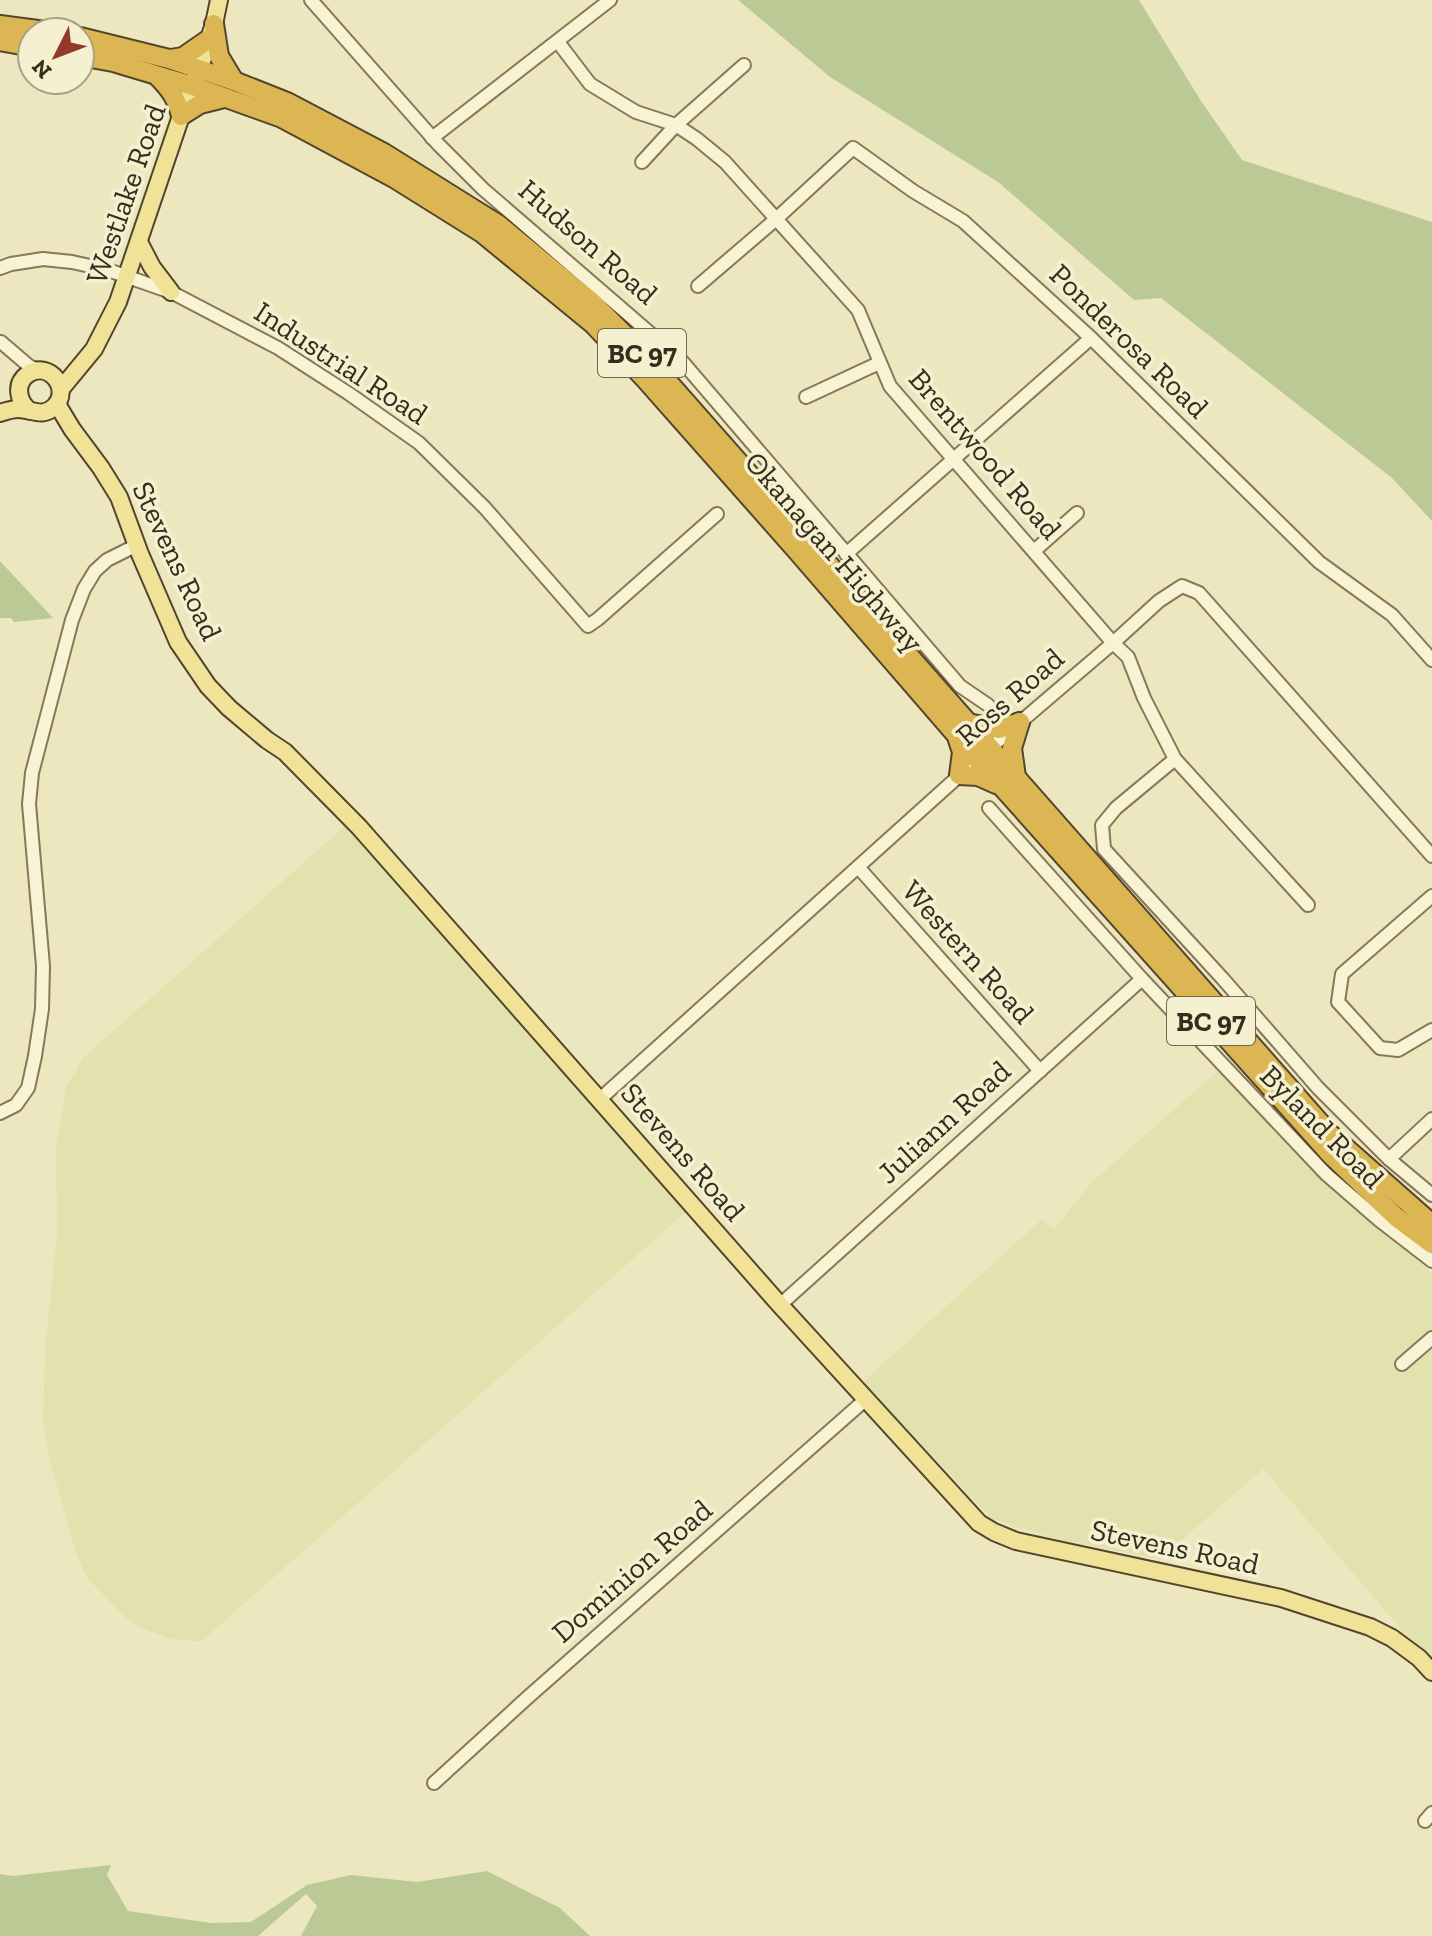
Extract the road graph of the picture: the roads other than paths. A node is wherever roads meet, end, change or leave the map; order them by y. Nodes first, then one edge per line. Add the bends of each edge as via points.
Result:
1 (219, 0) edge
2 (311, 0) edge
3 (610, 0) edge
4 (212, 31) junction
5 (96, 41) edge
6 (558, 42) junction
7 (96, 59) edge
8 (169, 59) junction
9 (744, 65) dead end
10 (156, 75) junction
11 (196, 78) junction
12 (229, 90) junction
13 (181, 116) junction
14 (676, 125) junction
15 (432, 138) junction
16 (642, 162) dead end
17 (775, 220) junction
18 (139, 242) junction
19 (0, 268) edge
20 (128, 276) junction
21 (698, 286) dead end
22 (171, 292) junction
23 (101, 335) junction
24 (1091, 338) junction
25 (0, 341) edge
26 (879, 363) junction
27 (46, 372) junction
28 (20, 385) junction
29 (806, 397) dead end
30 (49, 404) junction
31 (0, 405) edge
32 (0, 413) edge
33 (954, 458) junction
34 (1077, 513) dead end
35 (717, 514) dead end
36 (137, 545) junction
37 (1034, 551) junction
38 (846, 554) junction
39 (1113, 643) junction
40 (1432, 660) edge
41 (988, 705) dead end
42 (1020, 722) junction
43 (963, 730) junction
44 (983, 754) junction
45 (1175, 759) junction
46 (959, 775) junction
47 (1008, 782) junction
48 (989, 808) dead end
49 (1432, 856) edge
50 (858, 867) junction
51 (1432, 896) edge
52 (1308, 905) dead end
53 (1142, 979) junction
54 (1432, 1030) edge
55 (1040, 1071) junction
56 (600, 1099) junction
57 (0, 1113) edge
58 (1432, 1119) edge
59 (1389, 1159) junction
60 (1432, 1195) edge
61 (1432, 1224) edge
62 (1432, 1244) edge
63 (1432, 1261) edge
64 (780, 1305) junction
65 (1432, 1338) edge
66 (1402, 1364) dead end
67 (865, 1400) junction
68 (1432, 1672) edge
69 (434, 1783) dead end

1 - 4 main road
2 - 15 street, Hudson Road
3 - 6 street
4 - 8 highway via 183,57
4 - 11 main road
4 - 12 highway
5 - 8 highway, Okanagan Highway / BC 97
6 - 14 street, Brentwood Road via 590,84 636,112
6 - 15 street
7 - 10 highway, Okanagan Highway / BC 97
8 - 11 highway, Okanagan Highway / BC 97
9 - 14 street
10 - 11 highway, Okanagan Highway / BC 97
10 - 13 highway via 174,95
11 - 12 highway, Okanagan Highway / BC 97
11 - 13 main road, Westlake Road
12 - 13 highway
12 - 43 highway, Okanagan Highway / BC 97 via 287,102 384,153 499,225 593,303 650,362
13 - 18 main road, Westlake Road
14 - 16 street
14 - 17 street, Brentwood Road via 725,162
15 - 38 street, Hudson Road via 483,189 680,359
17 - 21 street
17 - 24 street, Ponderosa Road via 853,148 963,221
17 - 26 street, Brentwood Road via 858,310
18 - 20 main road, Westlake Road
18 - 22 main road
19 - 20 street, Industrial Road via 43,259
20 - 22 street, Industrial Road
20 - 23 main road, Westlake Road
22 - 35 street, Industrial Road via 278,348 419,443 485,508 588,626
23 - 27 main road, Westlake Road via 64,370
23 - 30 main road, Westlake Road
24 - 33 street
24 - 40 street, Ponderosa Road via 1319,562 1392,615
25 - 27 street via 29,366
25 - 28 street via 22,373
26 - 29 street
26 - 33 street, Brentwood Road via 890,386
27 - 28 main road via 27,375
27 - 30 main road via 59,383
28 - 30 main road via 21,403
28 - 31 main road
30 - 32 main road
30 - 36 main road, Stevens Road via 101,468 119,497
33 - 37 street, Brentwood Road
33 - 38 street
34 - 37 street
36 - 56 main road, Stevens Road via 178,642 208,686 285,752 359,827
36 - 57 street via 107,560 84,589 32,773 29,804 42,1009 28,1088 16,1105
37 - 39 street, Brentwood Road
38 - 41 street, Hudson Road via 960,686
39 - 42 street, Ross Road
39 - 45 street, Brentwood Road via 1128,657
39 - 49 street, Ross Road via 1182,586 1199,593
42 - 43 highway via 999,729
42 - 44 street, Ross Road
42 - 47 highway
43 - 44 highway, Okanagan Highway / BC 97
43 - 46 highway
44 - 46 street, Ross Road
44 - 47 highway, Okanagan Highway / BC 97
45 - 52 street, Brentwood Road
45 - 59 street via 1102,825 1104,849 1318,1088
46 - 47 highway
46 - 50 street, Ross Road
47 - 61 highway, Okanagan Highway / BC 97 via 1330,1134
47 - 62 highway, Okanagan Highway / BC 97 via 1331,1155
48 - 53 street, Byland Road
50 - 55 street, Western Road
50 - 56 street, Ross Road
51 - 54 street via 1342,974 1338,1002 1380,1048 1398,1050
53 - 55 street, Juliann Road
53 - 63 street, Byland Road via 1326,1174
55 - 64 street, Juliann Road
56 - 64 main road, Stevens Road
58 - 59 street
59 - 60 street
64 - 67 main road, Stevens Road
65 - 66 street
67 - 68 main road, Stevens Road via 965,1509 994,1532 1281,1598 1370,1627 1392,1638
67 - 69 street, Dominion Road

